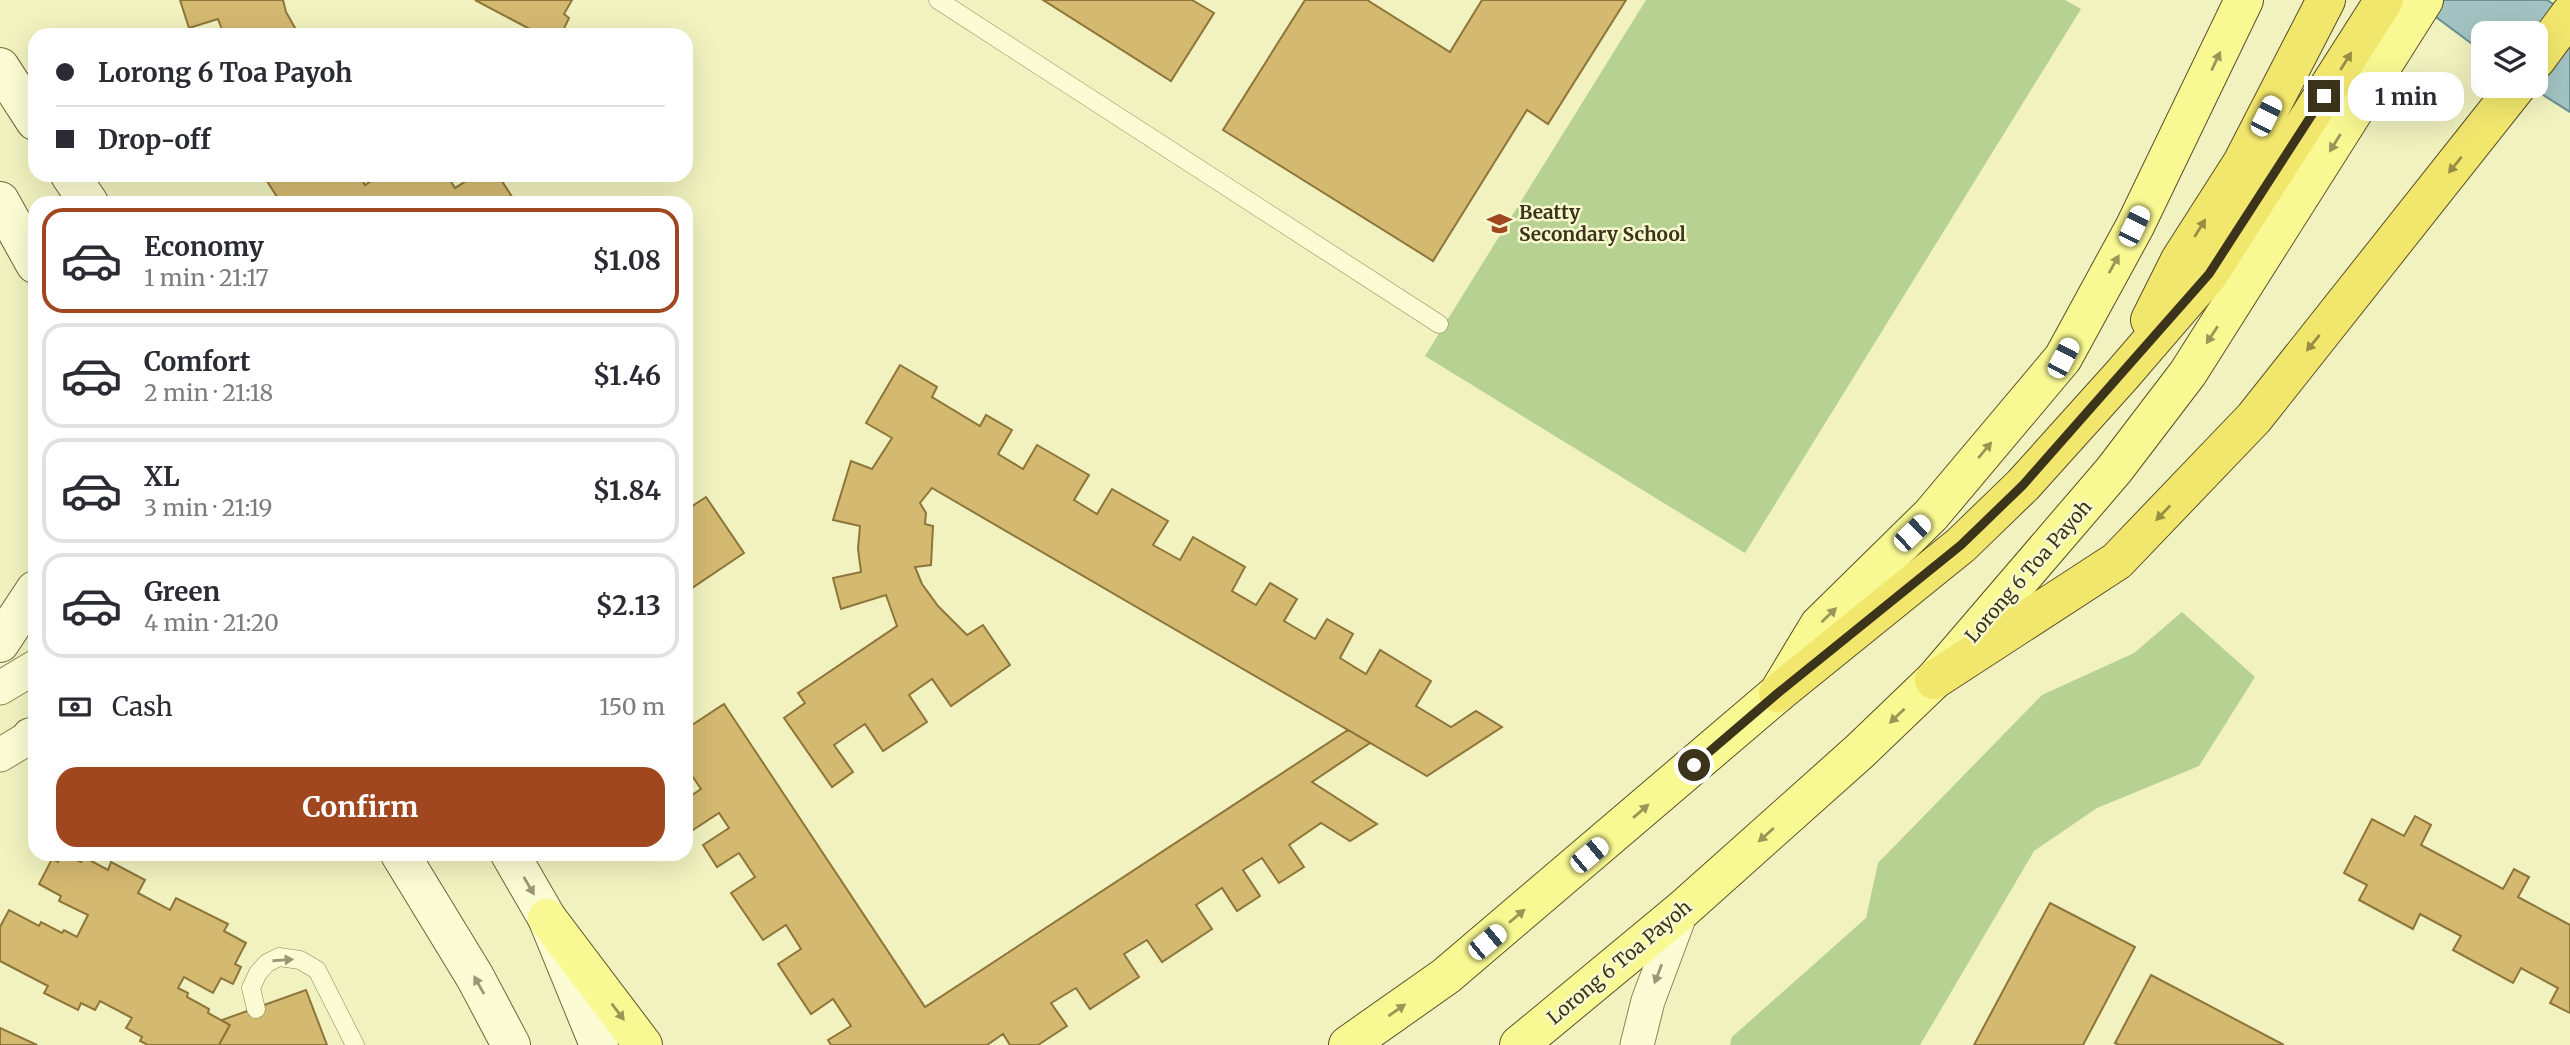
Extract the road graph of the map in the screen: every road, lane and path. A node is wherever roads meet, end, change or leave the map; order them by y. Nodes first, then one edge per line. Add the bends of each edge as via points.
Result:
1 (937, 0) edge
2 (2245, 0) edge
3 (2326, 0) edge
4 (2424, 0) edge
5 (2570, 14) edge
6 (2383, 23) edge
7 (2548, 44) edge
8 (0, 67) edge
9 (2508, 99) edge
10 (28, 110) edge
11 (0, 201) edge
12 (28, 251) edge
13 (1438, 324) dead end
14 (2122, 375) junction
15 (28, 601) edge
16 (0, 643) edge
17 (28, 671) edge
18 (1934, 680) junction
19 (0, 688) edge
20 (1778, 693) junction
21 (402, 861) edge
22 (514, 861) edge
23 (1682, 910) junction
24 (547, 918) junction
25 (256, 1009) dead end
26 (355, 1045) edge
27 (511, 1045) edge
28 (599, 1045) edge
29 (643, 1045) edge
30 (1348, 1045) edge
31 (1519, 1045) edge
32 (1637, 1045) edge

1 - 13 lane
20 -> 2 main road via 1819,625 1931,515 2063,358
14 -> 3 highway via 2180,260 2242,163
4 - 6 main road, Lorong 6 Toa Payoh
5 - 7 highway
14 -> 6 highway via 2209,274
6 -> 18 main road, Lorong 6 Toa Payoh via 2188,373 2115,470
8 - 10 main road
9 -> 18 highway via 2254,418 2117,561
11 - 12 main road
14 - 20 highway via 2023,485 1961,545
15 - 16 main road
17 - 19 street
18 -> 23 main road, Lorong 6 Toa Payoh
30 -> 20 main road via 1446,976
27 -> 21 main road via 475,977
22 -> 24 main road
23 - 31 main road, Lorong 6 Toa Payoh
23 -> 32 street
24 - 28 main road
24 -> 29 main road
25 -> 26 lane via 251,988 267,963 279,957 300,960 317,970

